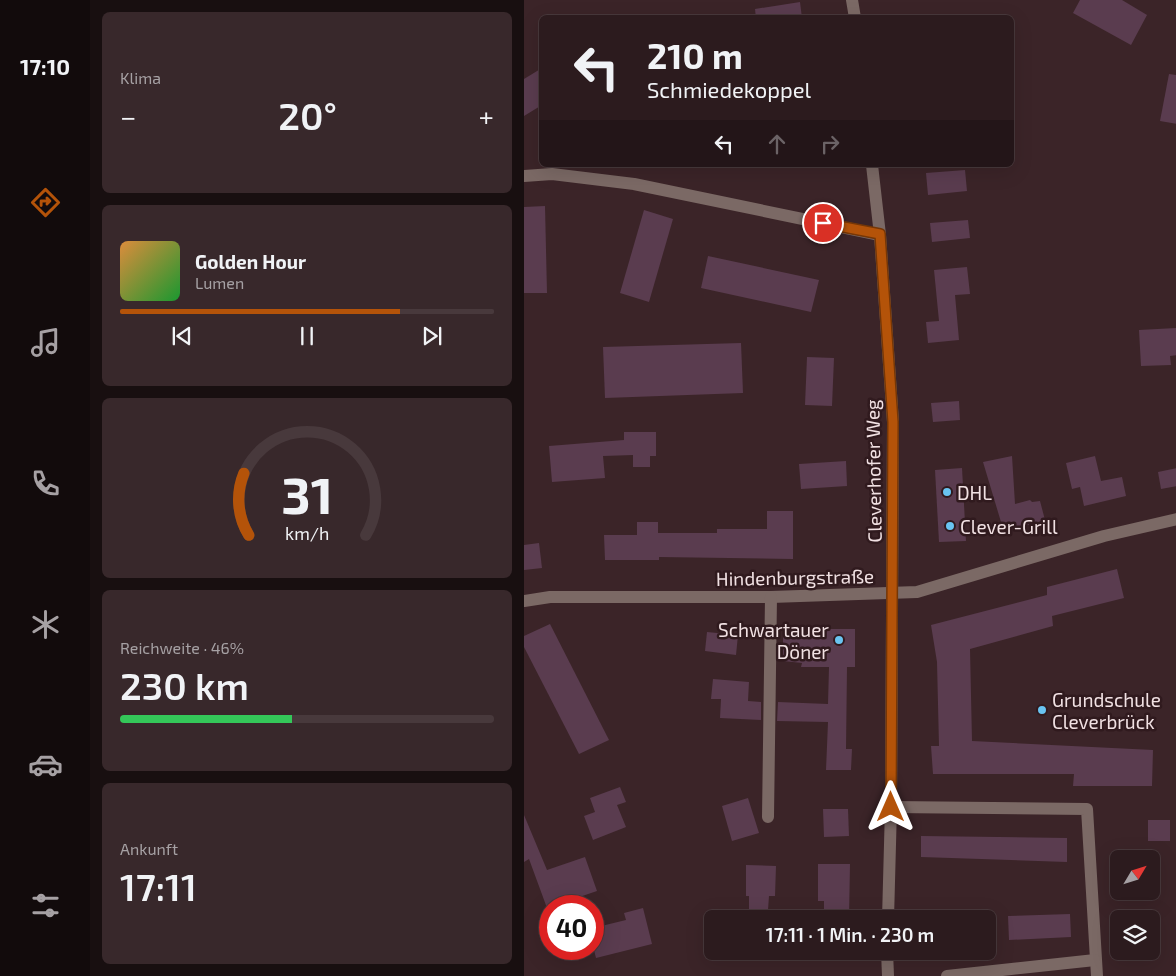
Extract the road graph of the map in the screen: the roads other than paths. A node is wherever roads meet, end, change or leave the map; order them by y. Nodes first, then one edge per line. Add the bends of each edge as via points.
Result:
1 (852, 0) edge
2 (854, 15) edge
3 (872, 167) edge
4 (524, 176) edge
5 (880, 234) junction
6 (1176, 519) edge
7 (892, 594) junction
8 (771, 597) junction
9 (524, 602) edge
10 (891, 807) junction
11 (768, 817) dead end
12 (888, 910) edge
13 (887, 960) edge
14 (1094, 960) junction
15 (888, 976) edge
16 (947, 976) edge
17 (1096, 976) edge

1 - 2 street
3 - 5 street, Cleverhofer Weg
4 - 5 street via 552,174 634,184
5 - 7 street, Cleverhofer Weg via 893,422
6 - 7 street, Hindenburgstraße via 1104,536 916,592
7 - 8 street, Hindenburgstraße
7 - 10 street, Cleverhofer Weg
8 - 9 street, Hindenburgstraße via 550,597
8 - 11 street
10 - 12 street, Cleverhofer Weg
10 - 14 street via 1087,808
13 - 15 street
14 - 16 street
14 - 17 street

